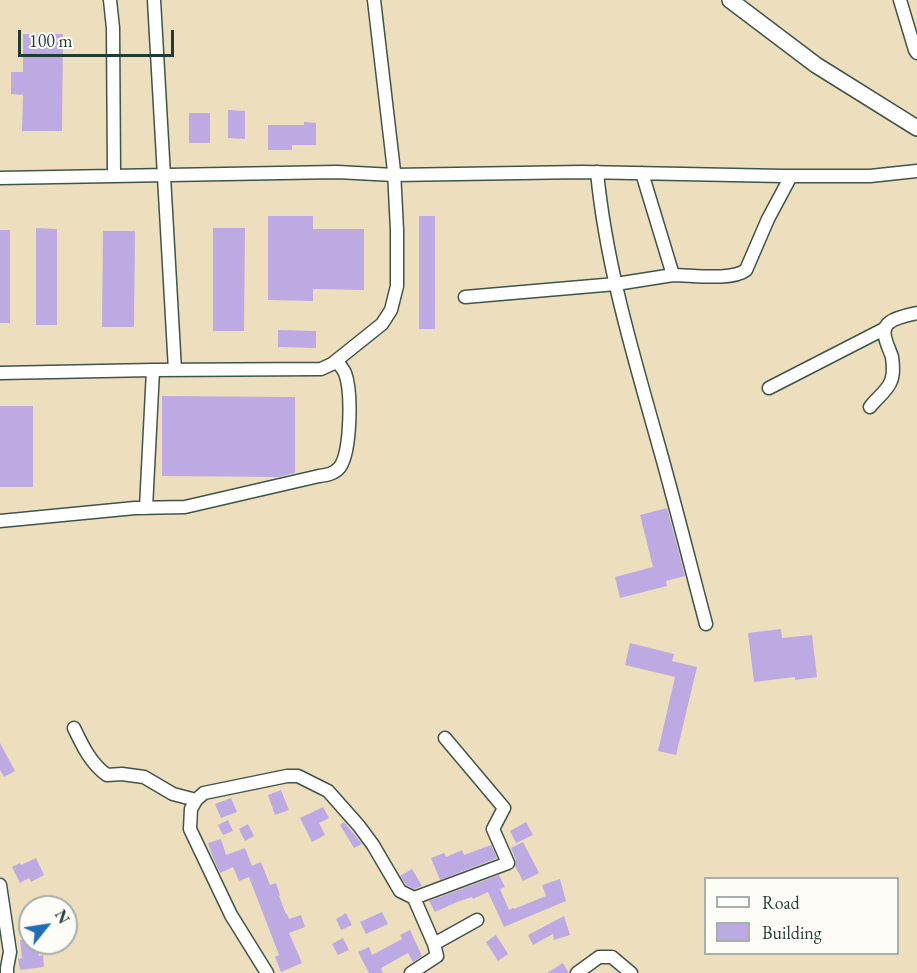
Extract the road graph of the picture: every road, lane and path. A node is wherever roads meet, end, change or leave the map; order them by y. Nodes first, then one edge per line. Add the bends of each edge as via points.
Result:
1 (110, 0) edge
2 (154, 0) edge
3 (374, 0) edge
4 (730, 0) edge
5 (900, 0) edge
6 (917, 53) edge
7 (917, 128) edge
8 (917, 171) edge
9 (597, 172) junction
10 (642, 173) junction
11 (164, 174) junction
12 (114, 175) junction
13 (394, 175) junction
14 (791, 176) junction
15 (0, 177) edge
16 (673, 275) junction
17 (615, 284) junction
18 (465, 297) dead end
19 (917, 313) edge
20 (884, 330) junction
21 (337, 361) junction
22 (153, 370) junction
23 (175, 370) junction
24 (0, 373) edge
25 (769, 388) dead end
26 (870, 407) dead end
27 (146, 508) junction
28 (0, 521) edge
29 (706, 624) dead end
30 (74, 728) dead end
31 (445, 738) dead end
32 (196, 800) junction
33 (0, 885) edge
34 (414, 898) junction
35 (477, 920) dead end
36 (434, 944) junction
37 (7, 973) edge
38 (267, 973) edge
39 (411, 973) edge
40 (577, 973) edge
41 (631, 973) edge

1 - 12 street
2 - 11 street
3 - 13 street
4 - 7 street via 816,65
5 - 6 street
8 - 14 street via 870,176
9 - 10 street
9 - 13 street
9 - 17 street
10 - 14 street
10 - 16 street
11 - 12 street
11 - 13 street
11 - 23 street
12 - 15 street
13 - 21 street via 397,286 391,310 382,324
14 - 16 street via 746,270 730,276
16 - 17 street
17 - 18 street
17 - 29 street
19 - 20 street via 886,324
20 - 25 street
20 - 26 street via 893,375
21 - 23 street via 321,369
21 - 27 street via 345,373 349,398 348,444 340,467 330,475 185,507
22 - 23 street
22 - 24 street
22 - 27 street
27 - 28 street
30 - 32 street via 89,755 107,775 144,777 174,794
31 - 34 street via 504,808 493,829 508,863
32 - 34 street via 204,793 298,776 327,791 373,845 400,891
32 - 38 street via 191,809 190,829 231,915
33 - 37 street via 10,952
34 - 36 street
35 - 36 street
36 - 39 street via 437,956
40 - 41 street via 599,957 612,957

